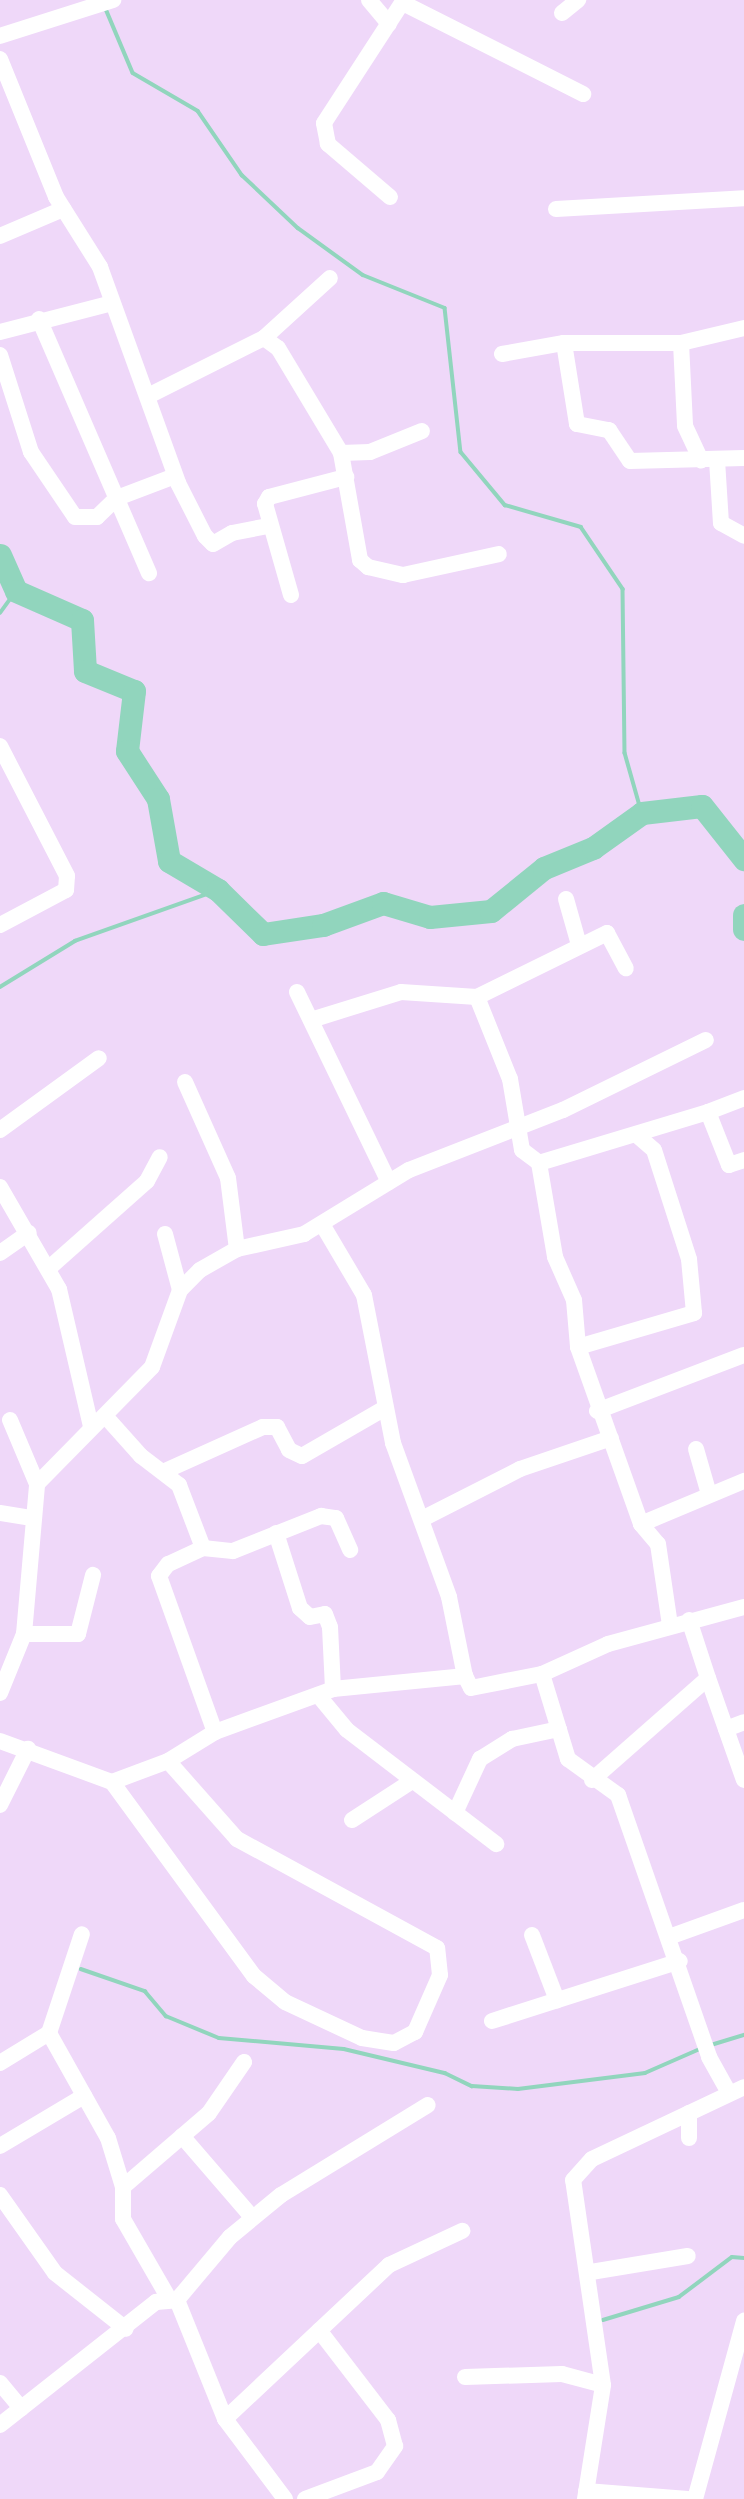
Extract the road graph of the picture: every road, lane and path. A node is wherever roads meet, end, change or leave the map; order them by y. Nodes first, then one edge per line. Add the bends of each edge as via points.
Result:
1 (113, 0) edge
2 (369, 0) edge
3 (578, 0) edge
4 (404, 1) edge
5 (562, 13) dead end
6 (389, 24) junction
7 (0, 36) edge
8 (0, 59) edge
9 (583, 94) dead end
10 (390, 197) dead end
11 (744, 198) edge
12 (63, 209) junction
13 (556, 209) dead end
14 (0, 236) edge
15 (330, 278) dead end
16 (112, 303) junction
17 (39, 319) junction
18 (744, 328) edge
19 (0, 332) edge
20 (264, 338) junction
21 (564, 343) junction
22 (681, 343) junction
23 (502, 354) dead end
24 (0, 355) edge
25 (148, 396) junction
26 (422, 430) dead end
27 (341, 453) junction
28 (744, 458) edge
29 (709, 461) junction
30 (175, 475) junction
31 (346, 477) junction
32 (117, 498) junction
33 (269, 526) junction
34 (744, 536) edge
35 (499, 554) dead end
36 (149, 573) dead end
37 (291, 595) dead end
38 (0, 746) edge
39 (8, 785) edge
40 (566, 899) dead end
41 (0, 925) edge
42 (579, 944) junction
43 (626, 968) dead end
44 (297, 992) dead end
45 (477, 997) junction
46 (311, 1020) junction
47 (706, 1040) dead end
48 (99, 1058) dead end
49 (186, 1083) dead end
50 (744, 1098) edge
51 (708, 1112) junction
52 (516, 1129) junction
53 (0, 1130) edge
54 (637, 1135) junction
55 (160, 1157) dead end
56 (744, 1160) edge
57 (539, 1163) junction
58 (389, 1182) junction
59 (0, 1187) edge
60 (322, 1224) junction
61 (29, 1233) junction
62 (165, 1234) dead end
63 (236, 1249) junction
64 (0, 1253) edge
65 (48, 1269) junction
66 (180, 1290) junction
67 (578, 1347) junction
68 (744, 1355) edge
69 (385, 1408) junction
70 (597, 1411) junction
71 (107, 1418) junction
72 (10, 1420) dead end
73 (91, 1426) junction
74 (611, 1437) junction
75 (696, 1449) dead end
76 (165, 1471) junction
77 (744, 1481) edge
78 (37, 1484) junction
79 (709, 1494) junction
80 (0, 1513) edge
81 (31, 1518) junction
82 (424, 1518) junction
83 (640, 1524) junction
84 (276, 1533) junction
85 (203, 1548) junction
86 (350, 1550) dead end
87 (93, 1575) dead end
88 (744, 1607) edge
89 (689, 1620) junction
90 (670, 1625) junction
91 (24, 1634) junction
92 (542, 1674) junction
93 (465, 1676) junction
94 (708, 1678) junction
95 (325, 1692) junction
96 (0, 1693) edge
97 (744, 1722) edge
98 (559, 1728) junction
99 (726, 1729) junction
100 (215, 1732) junction
101 (0, 1741) edge
102 (28, 1749) junction
103 (168, 1761) junction
104 (592, 1780) junction
105 (744, 1780) edge
106 (412, 1781) junction
107 (112, 1782) junction
108 (0, 1805) edge
109 (455, 1813) junction
110 (352, 1820) dead end
111 (496, 1844) dead end
112 (744, 1910) edge
113 (82, 1934) dead end
114 (532, 1935) dead end
115 (669, 1937) junction
116 (680, 1961) junction
117 (557, 2000) junction
118 (492, 2021) dead end
119 (49, 2033) junction
120 (244, 2062) dead end
121 (0, 2063) edge
122 (744, 2087) edge
123 (727, 2090) junction
124 (84, 2096) junction
125 (428, 2105) dead end
126 (689, 2113) junction
127 (182, 2136) junction
128 (689, 2138) dead end
129 (0, 2146) edge
130 (122, 2187) junction
131 (0, 2196) edge
132 (253, 2217) junction
133 (462, 2231) dead end
134 (688, 2256) dead end
135 (591, 2272) junction
136 (172, 2298) junction
137 (744, 2321) edge
138 (126, 2329) junction
139 (318, 2330) junction
140 (465, 2377) dead end
141 (0, 2383) edge
142 (603, 2385) junction
143 (21, 2409) junction
144 (225, 2419) junction
145 (0, 2425) edge
146 (585, 2495) edge
147 (285, 2499) edge
148 (305, 2499) edge
149 (688, 2499) edge
150 (695, 2499) edge

1 - 7 street
2 - 6 street
3 - 5 street
4 - 6 street
4 - 9 street
6 - 10 street via 324,122 328,144
8 - 12 street
11 - 13 street
12 - 14 street
12 - 16 street via 100,267
15 - 20 street
16 - 17 street
16 - 25 street
17 - 19 street
17 - 32 street
18 - 22 street
20 - 25 street
20 - 27 street via 278,348
21 - 22 street
21 - 23 street
21 - 29 street via 577,424 609,430 636,463
22 - 29 street via 685,426
24 - 32 street via 31,452 75,517 97,517
25 - 30 street
26 - 27 street via 370,452
27 - 31 street
28 - 29 street
29 - 34 street via 720,523
30 - 32 street
30 - 33 street via 213,544 232,533
31 - 33 street via 269,496
31 - 35 street via 360,559 368,567 403,575
32 - 36 street
33 - 37 street
38 - 39 street
39 - 41 street via 67,876 66,890
40 - 42 street
42 - 43 street via 607,933
42 - 45 street
44 - 46 street
45 - 46 street via 401,992
45 - 52 street via 510,1079
46 - 58 street
47 - 52 street
48 - 53 street
49 - 63 street via 228,1178
50 - 51 street
51 - 54 street
51 - 56 street via 729,1165
52 - 57 street via 522,1150
52 - 58 street
54 - 57 street
54 - 67 street via 654,1150 689,1259 694,1313
55 - 65 street via 147,1181
57 - 67 street via 555,1257 573,1300
58 - 60 street
59 - 61 street
60 - 63 street
60 - 69 street via 364,1295
61 - 64 street
61 - 65 street
62 - 66 street
63 - 66 street
65 - 73 street via 72,1336
66 - 71 street via 152,1367
67 - 70 street
68 - 70 street
69 - 76 street via 302,1457 289,1450 277,1426 264,1427
69 - 82 street via 405,1482
70 - 74 street
71 - 73 street
71 - 76 street via 141,1457
72 - 78 street
73 - 78 street
74 - 82 street via 520,1469
74 - 83 street
75 - 79 street
76 - 85 street via 179,1485
77 - 79 street
78 - 81 street
79 - 83 street
80 - 81 street
81 - 91 street
82 - 93 street
83 - 90 street via 658,1544
84 - 85 street via 233,1551
84 - 86 street via 321,1516 336,1518
84 - 95 street via 300,1608 310,1617 325,1614 330,1627
85 - 100 street via 168,1564 159,1576
87 - 91 street via 78,1634
88 - 89 street
89 - 90 street
89 - 94 street
90 - 92 street
91 - 96 street
92 - 93 street via 471,1688
92 - 98 street
93 - 95 street
94 - 99 street
94 - 104 street
95 - 100 street
95 - 106 street via 347,1730
97 - 99 street
98 - 104 street via 568,1759
98 - 109 street via 512,1738 481,1759
99 - 105 street
100 - 103 street
101 - 102 street
102 - 107 street
102 - 108 street
103 - 107 street
103 - 107 street via 237,1839 437,1948 440,1975 415,2032 394,2043 362,2038 274,1994 165,1864
104 - 115 street via 618,1795
106 - 109 street
106 - 110 street
109 - 111 street
112 - 115 street
113 - 119 street
114 - 117 street
115 - 116 street
116 - 117 street
116 - 123 street via 709,2057
117 - 118 street
119 - 121 street
119 - 124 street
120 - 127 street via 209,2113
122 - 123 street
123 - 126 street
124 - 129 street
124 - 130 street via 108,2138
125 - 132 street
126 - 128 street
126 - 135 street via 579,2169 573,2180
127 - 130 street
127 - 132 street
130 - 136 street via 123,2219
131 - 138 street via 55,2273
132 - 136 street
133 - 139 street via 389,2265
134 - 135 street
135 - 142 street
136 - 138 street
136 - 144 street
137 - 150 street
138 - 143 street
139 - 144 street
139 - 148 street via 388,2420 395,2446 377,2472
140 - 142 street via 562,2374
141 - 143 street
142 - 146 street
143 - 145 street
144 - 147 street
146 - 149 street

